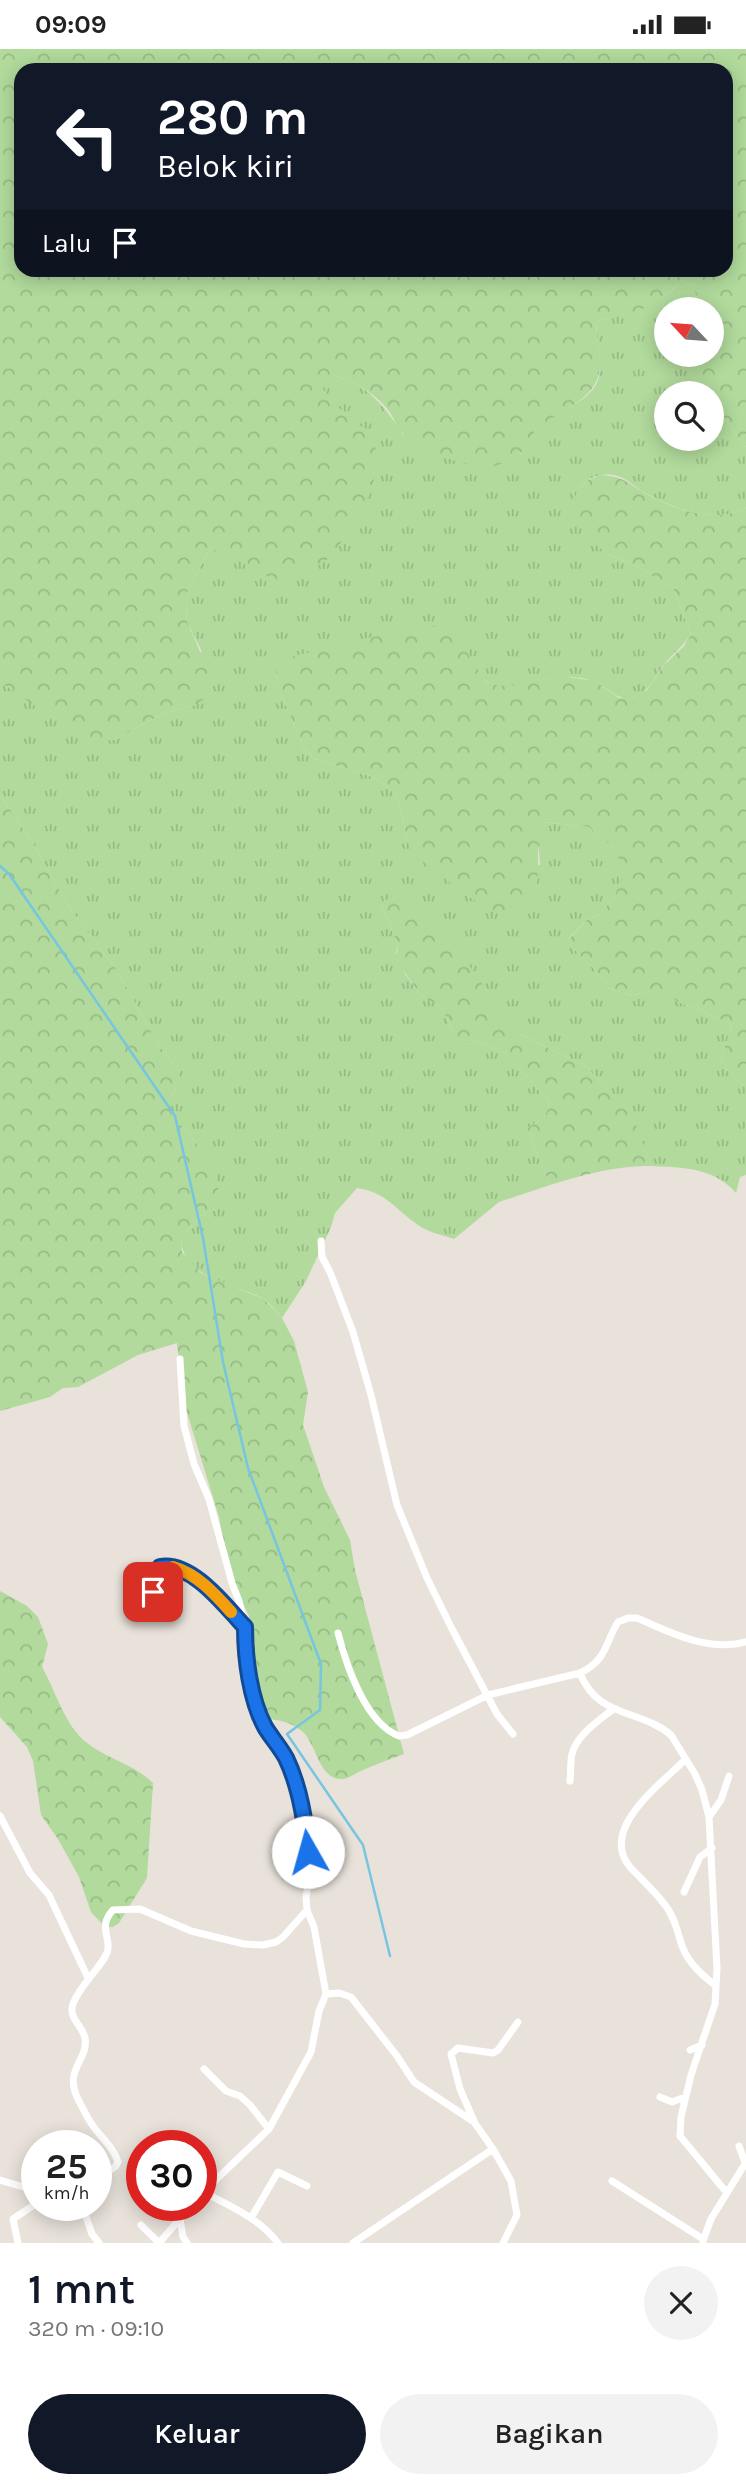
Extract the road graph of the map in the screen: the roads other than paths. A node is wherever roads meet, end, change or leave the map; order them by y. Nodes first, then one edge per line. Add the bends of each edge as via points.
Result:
1 (321, 1241) dead end
2 (180, 1359) dead end
3 (155, 1603) dead end
4 (245, 1627) junction
5 (338, 1633) dead end
6 (746, 1643) edge
7 (580, 1673) junction
8 (488, 1695) junction
9 (613, 1709) junction
10 (513, 1734) dead end
11 (686, 1759) junction
12 (729, 1776) dead end
13 (570, 1781) dead end
14 (0, 1816) edge
15 (709, 1817) junction
16 (712, 1848) junction
17 (684, 1892) dead end
18 (307, 1910) junction
19 (88, 1978) junction
20 (716, 1986) junction
21 (326, 1994) junction
22 (518, 2022) dead end
23 (702, 2045) junction
24 (690, 2050) dead end
25 (204, 2069) dead end
26 (660, 2097) dead end
27 (685, 2097) junction
28 (474, 2122) junction
29 (270, 2129) junction
30 (96, 2130) edge
31 (739, 2146) dead end
32 (493, 2149) junction
33 (112, 2150) edge
34 (746, 2164) edge
35 (112, 2169) edge
36 (217, 2179) edge
37 (0, 2180) edge
38 (612, 2181) dead end
39 (21, 2186) edge
40 (307, 2186) dead end
41 (727, 2193) junction
42 (217, 2201) edge
43 (21, 2214) edge
44 (251, 2218) junction
45 (88, 2221) edge
46 (178, 2221) edge
47 (180, 2221) edge
48 (141, 2225) dead end
49 (703, 2241) edge
50 (18, 2243) edge
51 (99, 2243) edge
52 (159, 2243) edge
53 (187, 2243) edge
54 (278, 2243) edge
55 (353, 2243) edge
56 (503, 2243) edge

1 - 8 street via 322,1257 354,1332 397,1505 427,1578
2 - 4 street via 187,1439
3 - 4 street via 154,1580 160,1567 167,1566 204,1584
4 - 18 street via 245,1656 255,1704 286,1758 300,1798 310,1875
5 - 8 street via 346,1665 379,1723 392,1734 407,1735
6 - 7 street via 732,1646 691,1640 628,1618 618,1622 601,1658
7 - 8 street
7 - 9 street via 592,1696
8 - 10 street
9 - 11 street via 663,1728
9 - 13 street via 575,1745
11 - 15 street
11 - 20 street via 635,1811 624,1830 621,1849 630,1866 668,1908 688,1958
12 - 15 street
14 - 19 street via 30,1873 49,1895
15 - 16 street
16 - 17 street via 701,1857
16 - 20 street
18 - 19 street via 283,1937 263,1945 191,1931 140,1909 113,1910 104,1923 106,1956
18 - 21 street
19 - 30 street via 72,2010 85,2039 73,2082
20 - 23 street
21 - 28 street via 351,1997 414,2082
21 - 29 street via 311,2052
22 - 28 street via 498,2050 487,2054 456,2049 451,2054
23 - 24 street
23 - 27 street
25 - 29 street via 226,2091 250,2105
26 - 27 street via 672,2102
27 - 41 street via 680,2136
28 - 32 street
29 - 36 street
31 - 34 street
32 - 55 street
32 - 56 street via 511,2181 517,2215
33 - 35 street via 118,2162
34 - 41 street
37 - 39 street
38 - 49 street
40 - 44 street via 278,2172
41 - 49 street
42 - 44 street
43 - 50 street via 13,2219
44 - 54 street
45 - 51 street
46 - 52 street
47 - 53 street
48 - 52 street

